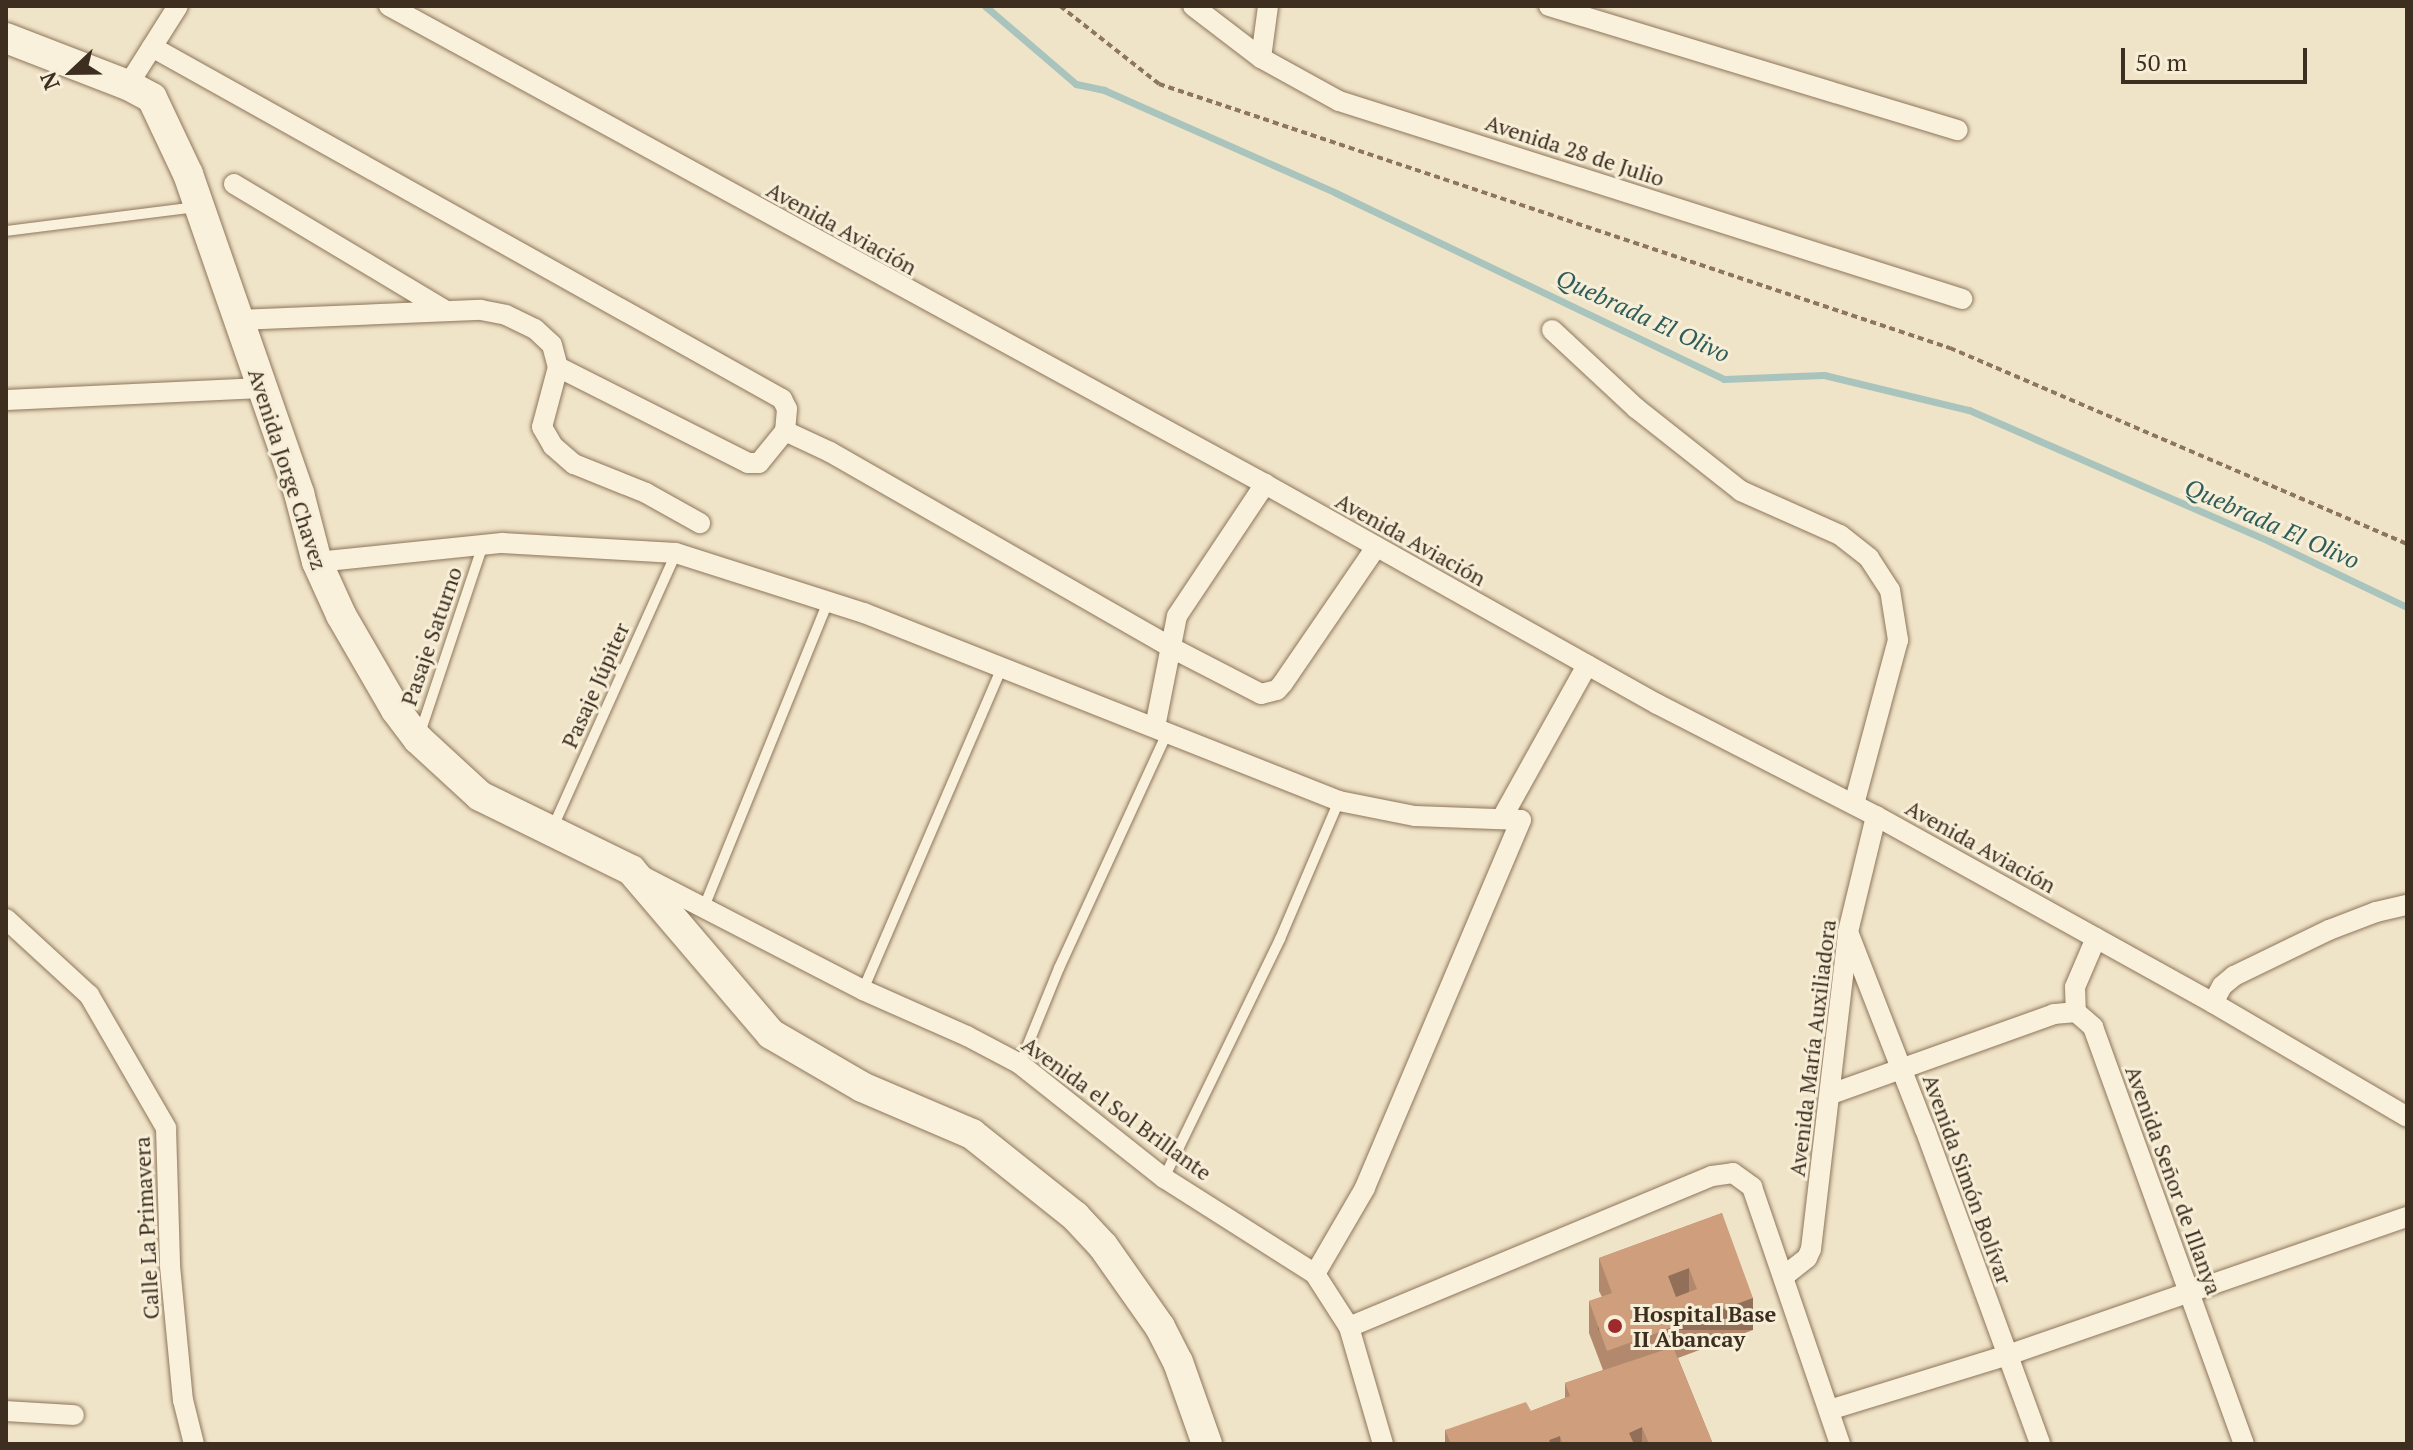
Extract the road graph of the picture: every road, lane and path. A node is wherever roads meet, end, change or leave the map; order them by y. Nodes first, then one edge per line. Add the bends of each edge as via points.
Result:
1 (178, 6) edge
2 (389, 6) edge
3 (1060, 6) edge
4 (1193, 6) edge
5 (1268, 6) edge
6 (1549, 6) edge
7 (6, 38) edge
8 (152, 47) junction
9 (1261, 58) junction
10 (128, 85) junction
11 (1958, 130) dead end
12 (234, 184) dead end
13 (199, 207) junction
14 (6, 231) edge
15 (1962, 299) dead end
16 (446, 311) junction
17 (238, 320) junction
18 (1552, 330) dead end
19 (558, 367) junction
20 (262, 388) junction
21 (6, 400) edge
22 (785, 431) junction
23 (1265, 484) junction
24 (700, 523) dead end
25 (2407, 544) edge
26 (483, 545) junction
27 (1376, 547) junction
28 (676, 553) junction
29 (317, 562) junction
30 (828, 602) junction
31 (1172, 648) junction
32 (1587, 665) junction
33 (1002, 667) junction
34 (1161, 729) junction
35 (418, 739) junction
36 (1339, 801) junction
37 (1854, 804) junction
38 (1876, 816) junction
39 (1502, 818) junction
40 (550, 832) junction
41 (631, 870) junction
42 (2407, 905) edge
43 (704, 907) junction
44 (6, 919) edge
45 (1848, 932) junction
46 (2096, 938) junction
47 (863, 990) junction
48 (2213, 1003) junction
49 (2076, 1012) junction
50 (1020, 1064) junction
51 (1902, 1067) junction
52 (1831, 1094) junction
53 (2407, 1117) edge
54 (1164, 1178) junction
55 (2407, 1217) edge
56 (1315, 1274) junction
57 (1784, 1276) junction
58 (2188, 1292) junction
59 (1349, 1327) junction
60 (2008, 1355) junction
61 (1829, 1410) junction
62 (6, 1411) edge
63 (74, 1415) dead end
64 (194, 1444) edge
65 (1207, 1444) edge
66 (1383, 1444) edge
67 (1840, 1444) edge
68 (2040, 1444) edge
69 (2244, 1444) edge

1 - 8 street
2 - 23 street, Avenida Aviación
3 - 25 path via 1159,84 1950,348
4 - 9 street, Avenida 28 de Julio
5 - 9 street
6 - 11 street
7 - 10 street, Avenida Jorge Chavez
8 - 10 street
8 - 22 street via 782,399 787,409
9 - 15 street, Avenida 28 de Julio via 1339,101
10 - 13 street, Avenida Jorge Chavez via 152,98
12 - 16 street
13 - 14 lane
13 - 17 street, Avenida Jorge Chavez
16 - 17 street
16 - 19 street via 506,315 535,329 552,345
17 - 20 street, Avenida Jorge Chavez
18 - 37 street via 1636,408 1741,491 1840,535 1869,558 1890,590 1898,640
19 - 22 street via 748,463 759,463
19 - 24 street via 542,427 553,446 574,464 646,493
20 - 21 street
20 - 29 street, Avenida Jorge Chavez
22 - 31 street
23 - 27 street, Avenida Aviación
23 - 31 street via 1177,616
26 - 28 street
26 - 29 street
26 - 35 lane, Pasaje Saturno
27 - 31 street via 1277,690 1261,694
27 - 32 street, Avenida Aviación
28 - 30 street
28 - 40 lane, Pasaje Júpiter
29 - 35 street, Avenida Jorge Chavez via 341,615
30 - 33 street
30 - 43 lane
31 - 34 street
32 - 37 street, Avenida Aviación
32 - 39 street
33 - 34 street
33 - 47 lane
34 - 36 street
34 - 50 lane
35 - 40 street, Avenida Jorge Chavez via 480,796
36 - 39 street via 1415,816
36 - 54 lane via 1274,952
37 - 38 street, Avenida Aviación
38 - 45 street, Avenida María Auxiliadora
38 - 46 street, Avenida Aviación
39 - 56 street via 1521,820 1365,1188
40 - 41 street, Avenida Jorge Chavez
41 - 43 street, Avenida el Sol Brillante
41 - 65 street via 771,1034 862,1087 972,1134 1075,1216 1160,1327
42 - 48 street via 2329,930 2243,972 2222,986
43 - 47 street, Avenida el Sol Brillante
44 - 64 street, Calle La Primavera via 89,995 166,1128 170,1266 183,1400
45 - 51 street, Avenida Simón Bolívar
45 - 52 street, Avenida María Auxiliadora
46 - 48 street, Avenida Aviación
46 - 49 street via 2075,987
47 - 50 street, Avenida el Sol Brillante
48 - 53 street, Avenida Aviación
49 - 51 street via 2054,1014
49 - 58 street, Avenida Señor de Illanya via 2093,1027
50 - 54 street, Avenida el Sol Brillante
51 - 52 street
51 - 60 street, Avenida Simón Bolívar
52 - 57 street, Avenida María Auxiliadora via 1811,1249
54 - 56 street, Avenida el Sol Brillante
55 - 58 street
56 - 59 street, Avenida el Sol Brillante
57 - 59 street via 1752,1187 1733,1173 1712,1176
57 - 61 street
58 - 60 street
58 - 69 street, Avenida Señor de Illanya
59 - 66 street, Avenida el Sol Brillante
60 - 61 street
60 - 68 street, Avenida Simón Bolívar
61 - 67 street
62 - 63 street

